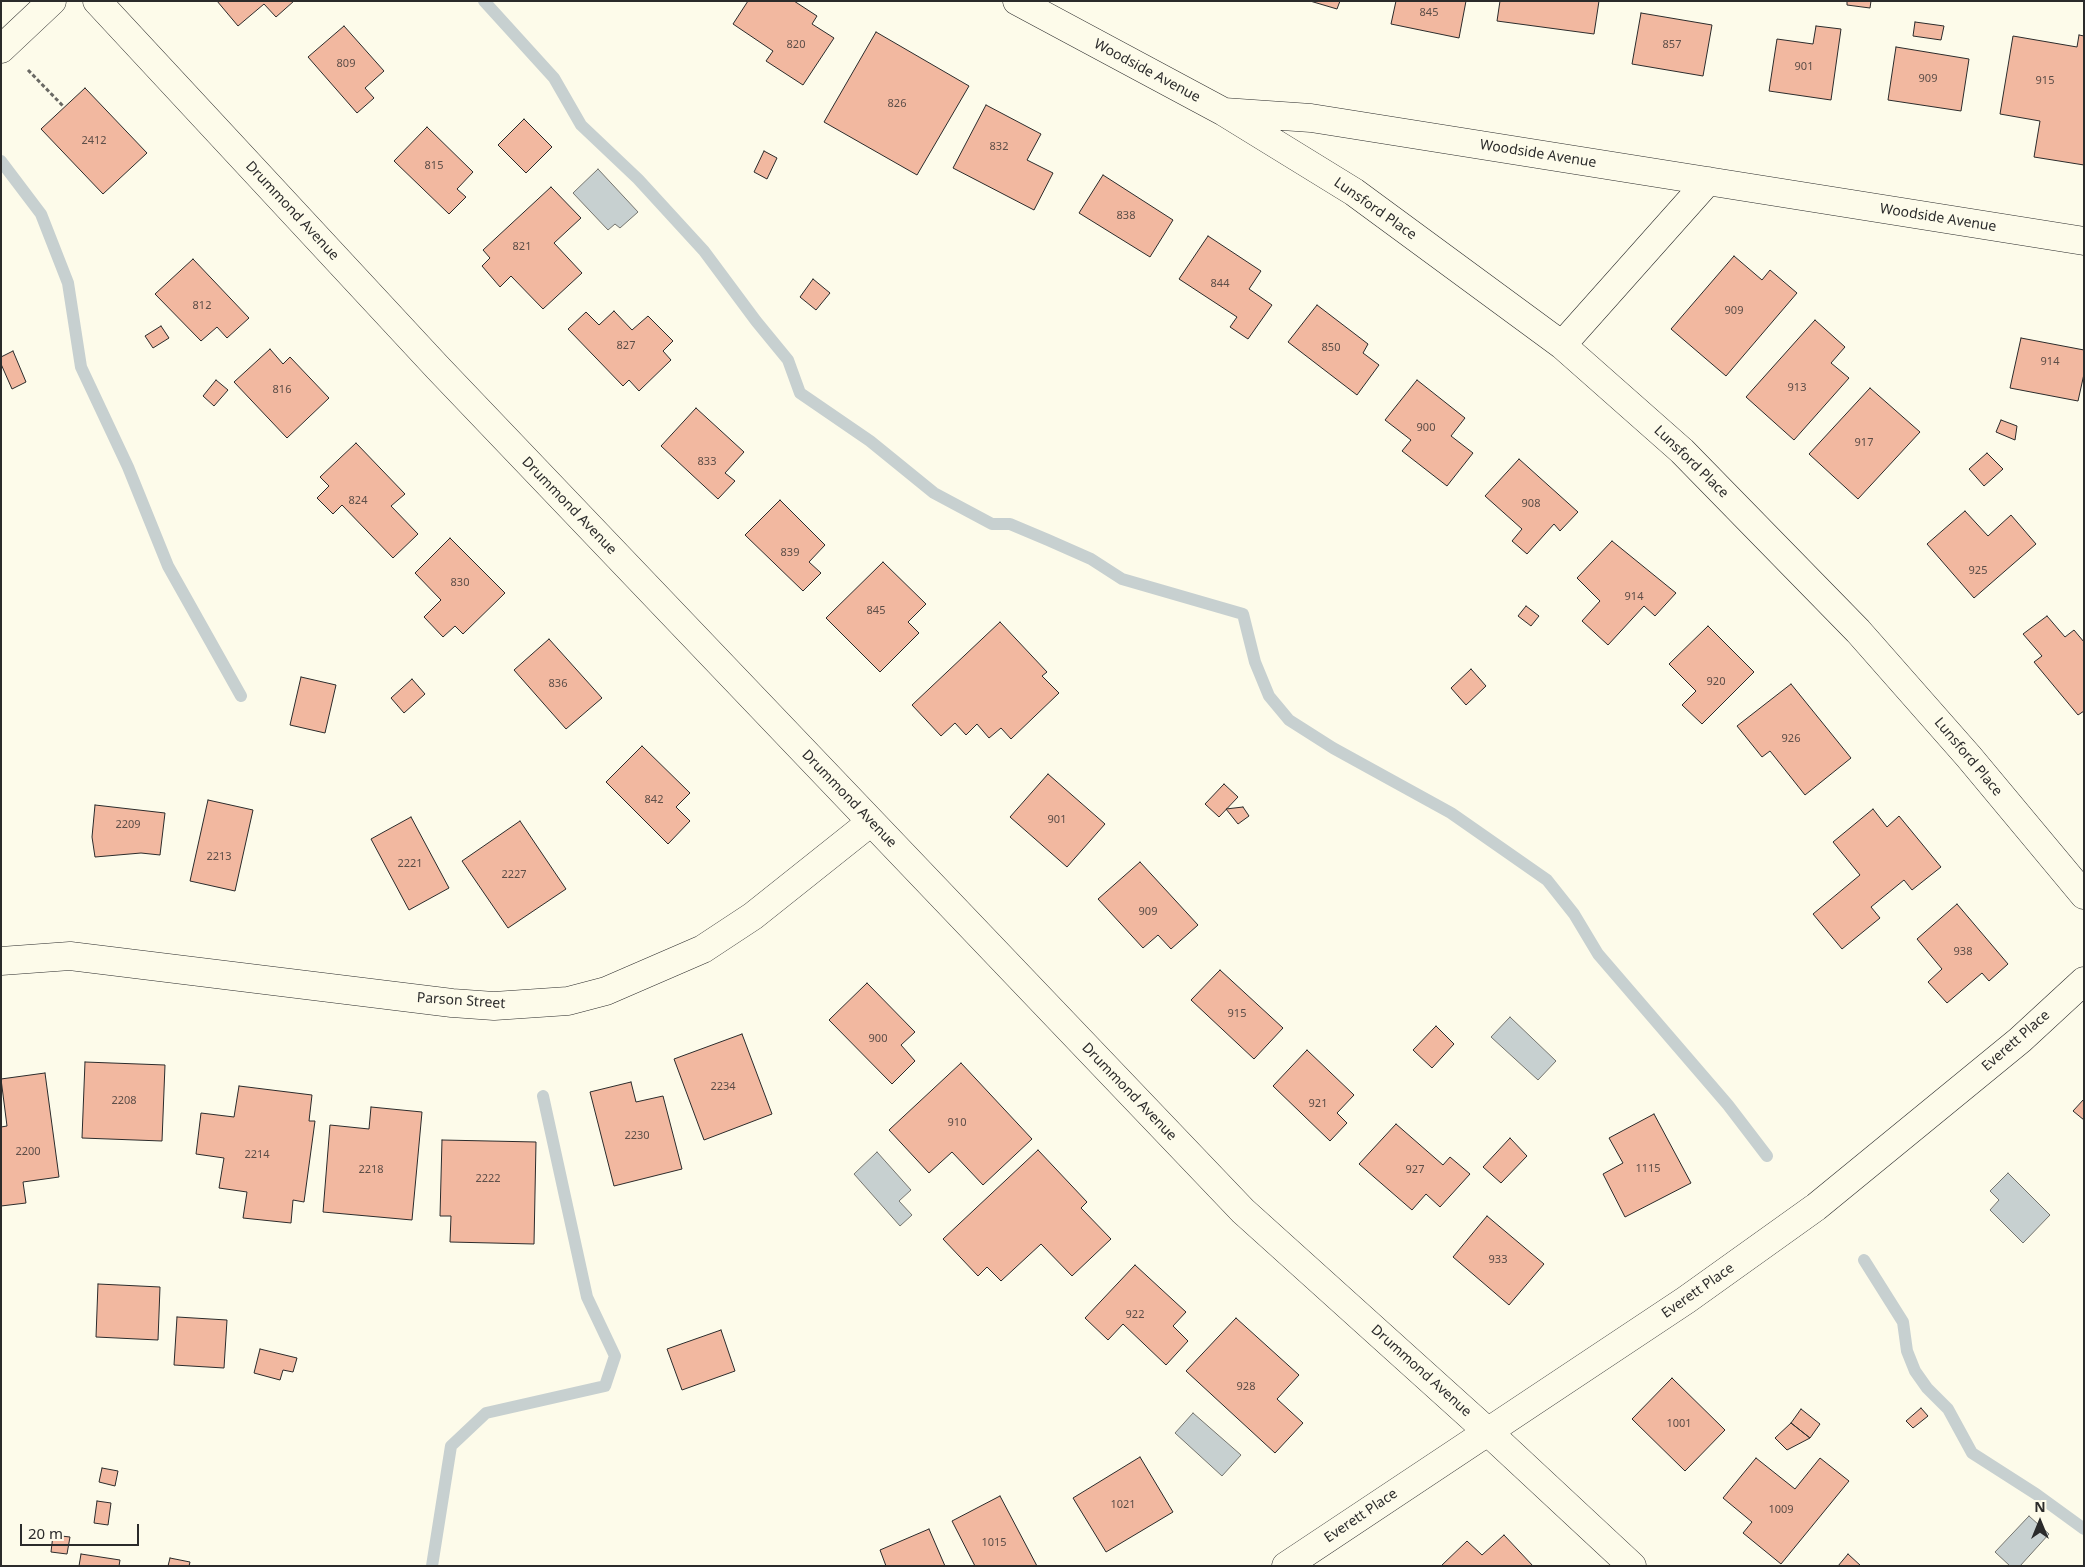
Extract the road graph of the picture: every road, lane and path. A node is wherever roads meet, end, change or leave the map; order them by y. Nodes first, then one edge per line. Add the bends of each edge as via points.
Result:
1 (52, 1) edge
2 (97, 1) edge
3 (1017, 1) edge
4 (12, 57) edge
5 (64, 107) dead end
6 (1224, 112) junction
7 (1708, 181) junction
8 (2084, 241) edge
9 (1562, 345) junction
10 (871, 822) junction
11 (2084, 895) edge
12 (1, 961) edge
13 (2084, 981) edge
14 (1488, 1431) junction
15 (1286, 1566) edge
16 (1632, 1566) edge

1 - 4 street
2 - 10 street, Drummond Avenue via 438,368
3 - 6 street, Woodside Avenue
4 - 5 path
6 - 7 street, Woodside Avenue via 1311,118
6 - 9 street, Lunsford Place via 1354,192
7 - 8 street, Woodside Avenue
7 - 9 street
9 - 11 street, Lunsford Place via 1690,459 1858,631
10 - 12 street, Parson Street via 753,916 703,949 606,991 568,1001 494,1006 70,956
10 - 14 street, Drummond Avenue via 1243,1211
13 - 14 street, Everett Place via 2020,1040 1816,1207 1686,1300
14 - 15 street, Everett Place
14 - 16 street, Drummond Avenue

